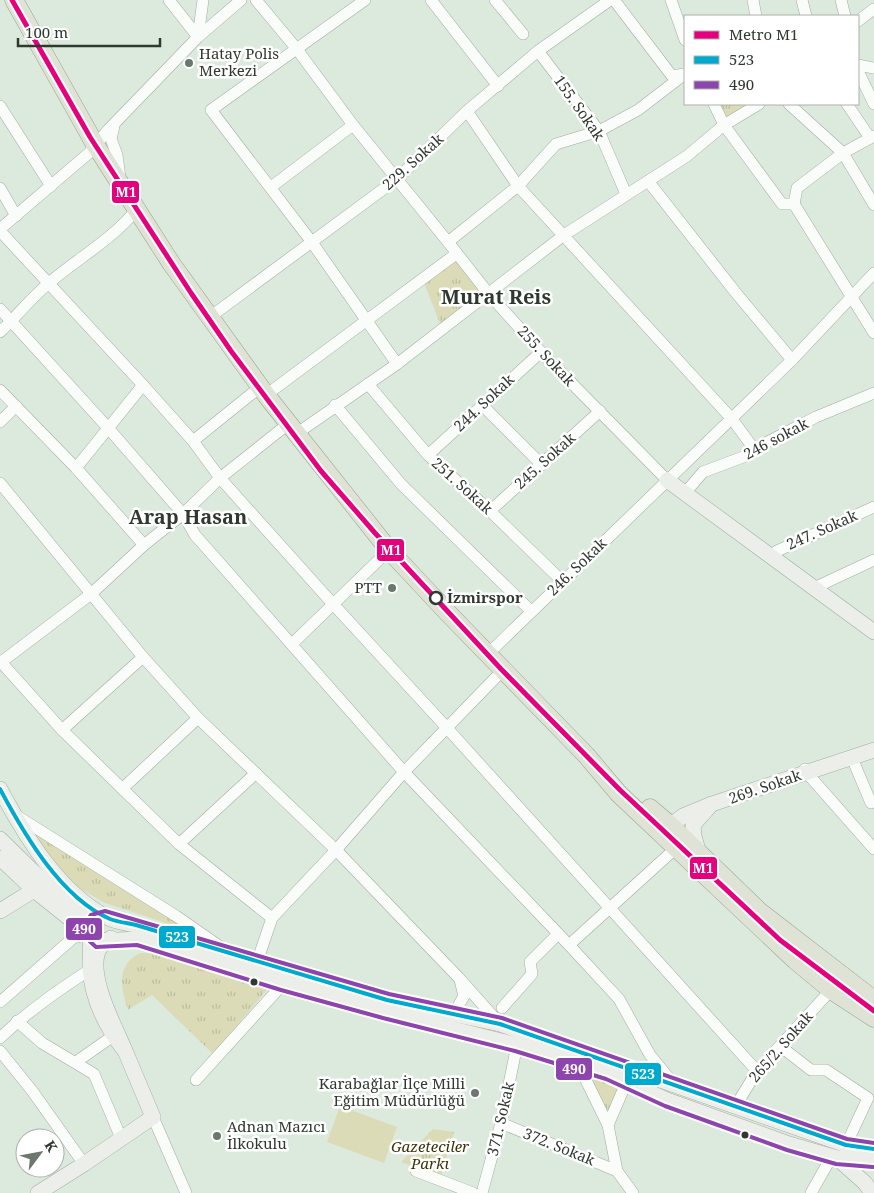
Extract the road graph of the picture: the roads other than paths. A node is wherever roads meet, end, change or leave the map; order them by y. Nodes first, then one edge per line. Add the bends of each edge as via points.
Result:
1 (14, 0) edge
2 (169, 0) edge
3 (203, 0) edge
4 (240, 0) edge
5 (256, 0) edge
6 (430, 0) edge
7 (495, 0) edge
8 (612, 0) edge
9 (670, 0) edge
10 (753, 0) edge
11 (802, 0) edge
12 (842, 0) edge
13 (361, 1) edge
14 (874, 9) edge
15 (756, 15) edge
16 (806, 15) edge
17 (845, 15) edge
18 (859, 20) edge
19 (523, 34) dead end
20 (198, 37) junction
21 (684, 37) edge
22 (296, 48) junction
23 (538, 51) junction
24 (859, 65) edge
25 (874, 68) edge
26 (859, 73) edge
27 (684, 74) edge
28 (684, 75) edge
29 (498, 86) junction
30 (874, 104) edge
31 (714, 105) edge
32 (757, 105) edge
33 (790, 105) edge
34 (848, 105) edge
35 (0, 106) edge
36 (467, 111) junction
37 (114, 124) junction
38 (354, 125) junction
39 (724, 125) junction
40 (599, 131) junction
41 (872, 137) edge
42 (96, 146) junction
43 (844, 153) junction
44 (397, 179) junction
45 (648, 181) junction
46 (121, 184) junction
47 (51, 186) junction
48 (518, 186) junction
49 (271, 187) junction
50 (0, 188) edge
51 (626, 194) junction
52 (794, 204) junction
53 (874, 205) edge
54 (137, 209) junction
55 (16, 216) junction
56 (0, 230) edge
57 (564, 235) junction
58 (311, 241) junction
59 (448, 242) junction
60 (456, 254) junction
61 (874, 273) edge
62 (49, 283) junction
63 (488, 293) junction
64 (852, 295) junction
65 (0, 310) edge
66 (210, 317) junction
67 (11, 321) junction
68 (367, 321) junction
69 (0, 332) edge
70 (874, 333) edge
71 (541, 352) junction
72 (792, 360) junction
73 (397, 364) junction
74 (368, 384) junction
75 (143, 385) junction
76 (0, 390) edge
77 (263, 391) junction
78 (874, 393) edge
79 (335, 405) junction
80 (482, 405) junction
81 (16, 406) junction
82 (600, 411) junction
83 (732, 419) junction
84 (0, 422) edge
85 (109, 429) junction
86 (292, 429) junction
87 (193, 441) junction
88 (754, 449) junction
89 (428, 456) junction
90 (542, 465) junction
91 (76, 468) junction
92 (220, 478) junction
93 (667, 480) junction
94 (0, 483) edge
95 (685, 492) junction
96 (490, 511) junction
97 (873, 511) edge
98 (182, 514) junction
99 (144, 545) junction
100 (389, 550) junction
101 (771, 557) junction
102 (874, 560) edge
103 (562, 581) junction
104 (814, 588) junction
105 (91, 594) junction
106 (333, 604) junction
107 (531, 611) junction
108 (874, 632) edge
109 (292, 644) junction
110 (488, 654) junction
111 (143, 657) junction
112 (0, 662) edge
113 (503, 670) junction
114 (198, 718) junction
115 (447, 728) junction
116 (62, 730) junction
117 (874, 750) edge
118 (852, 758) junction
119 (806, 771) junction
120 (404, 772) junction
121 (256, 773) junction
122 (122, 789) junction
123 (0, 790) edge
124 (871, 803) dead end
125 (712, 804) junction
126 (14, 814) junction
127 (665, 829) junction
128 (0, 839) edge
129 (179, 844) junction
130 (676, 848) junction
131 (874, 849) edge
132 (336, 850) junction
133 (699, 854) junction
134 (0, 858) edge
135 (34, 890) junction
136 (57, 896) junction
137 (80, 899) junction
138 (610, 908) junction
139 (0, 911) edge
140 (108, 918) junction
141 (272, 918) junction
142 (90, 934) junction
143 (558, 934) junction
144 (128, 940) junction
145 (105, 941) junction
146 (569, 945) junction
147 (230, 954) junction
148 (257, 962) junction
149 (93, 967) junction
150 (460, 978) junction
151 (283, 984) junction
152 (832, 990) junction
153 (874, 1000) edge
154 (0, 1002) edge
155 (502, 1008) dead end
156 (447, 1013) junction
157 (874, 1018) edge
158 (17, 1021) junction
159 (500, 1024) junction
160 (113, 1036) junction
161 (0, 1038) edge
162 (517, 1045) junction
163 (780, 1046) junction
164 (0, 1051) edge
165 (125, 1051) junction
166 (76, 1062) junction
167 (578, 1064) junction
168 (757, 1071) junction
169 (196, 1080) dead end
170 (627, 1081) junction
171 (673, 1084) junction
172 (871, 1100) edge
173 (735, 1107) junction
174 (153, 1117) junction
175 (501, 1123) junction
176 (608, 1125) junction
177 (121, 1138) junction
178 (846, 1145) junction
179 (874, 1149) edge
180 (834, 1157) junction
181 (874, 1161) edge
182 (84, 1164) junction
183 (416, 1171) dead end
184 (617, 1171) junction
185 (874, 1173) edge
186 (874, 1189) edge
187 (42, 1192) edge
188 (182, 1192) edge
189 (473, 1193) edge
190 (482, 1193) edge
191 (633, 1193) edge
192 (811, 1193) edge
193 (872, 1193) edge

1 - 42 main road
2 - 20 street
3 - 20 street
4 - 20 street
5 - 22 street, 255. Sokak
6 - 29 street
7 - 19 street
8 - 23 street, 229. Sokak
8 - 27 street via 672,76
9 - 21 street
10 - 15 street
11 - 16 street
12 - 17 street
13 - 22 street
14 - 18 street
20 - 37 street
22 - 38 street, 255. Sokak
22 - 49 street via 211,110
23 - 29 street, 229. Sokak
23 - 40 street, 155. Sokak
24 - 25 street
26 - 30 street
28 - 40 street via 638,110
29 - 36 street, 229. Sokak
31 - 39 street
32 - 39 street
33 - 43 street
34 - 41 street
35 - 47 street
36 - 44 street, 229. Sokak
36 - 48 street
37 - 42 street
37 - 46 street via 111,135
38 - 44 street, 255. Sokak
38 - 49 street
39 - 45 street via 688,156
39 - 52 street via 782,204
40 - 48 street via 556,144
40 - 51 street, 155. Sokak
41 - 43 street
42 - 46 main road
42 - 47 street
43 - 52 street via 797,188
43 - 53 street
44 - 58 street, 229. Sokak
44 - 59 street, 255. Sokak
45 - 51 street
45 - 72 street
46 - 54 main road
47 - 55 street
48 - 57 street
48 - 59 street
49 - 58 street
50 - 55 street
51 - 57 street
52 - 64 street
54 - 62 street via 89,254
54 - 66 main road
55 - 56 street
56 - 62 street
57 - 63 street
57 - 83 street
58 - 66 street, 229. Sokak
58 - 68 street
59 - 60 street, 255. Sokak
60 - 63 street, 255. Sokak
60 - 68 street
61 - 64 street, 246. Sokak
62 - 67 street
62 - 75 street
63 - 71 street, 255. Sokak
63 - 73 street
64 - 70 street
64 - 72 street, 246. Sokak
65 - 67 street
66 - 77 main road
67 - 69 street
67 - 85 street
68 - 73 street
68 - 77 street
71 - 80 street, 244. Sokak
71 - 82 street, 255. Sokak
72 - 83 street, 246. Sokak
73 - 74 street
74 - 79 street
74 - 89 street, 251. Sokak
75 - 85 street
75 - 87 street
76 - 81 street
77 - 86 main road
77 - 87 street
78 - 88 street, 246 sokak
79 - 86 street
79 - 107 street via 401,484
80 - 89 street, 244. Sokak
80 - 90 street
81 - 84 street
81 - 91 street
82 - 90 street, 245. Sokak
82 - 93 street, 255. Sokak
83 - 88 street
83 - 93 street, 246. Sokak
85 - 91 street
85 - 98 street
86 - 92 street
86 - 100 main road
87 - 92 street
88 - 95 street, 246 sokak via 743,457 703,472
89 - 96 street, 251. Sokak
90 - 96 street, 245. Sokak
91 - 99 street
92 - 98 street
92 - 106 street
93 - 95 main road, 255. Sokak
93 - 103 street, 246. Sokak
94 - 105 street
95 - 101 main road, 255. Sokak
96 - 103 street, 251. Sokak
97 - 101 street, 247. Sokak via 777,551
98 - 99 street
98 - 109 street via 195,535
99 - 105 street
100 - 106 street
100 - 110 main road
101 - 104 main road, 255. Sokak
102 - 104 street
103 - 107 street, 246. Sokak
104 - 108 main road, 255. Sokak
105 - 111 street
105 - 112 street
106 - 109 street
106 - 115 street
107 - 110 street, 246. Sokak
109 - 120 street
110 - 113 main road
111 - 114 street
111 - 116 street
112 - 116 street
113 - 115 street
113 - 127 main road via 586,755
114 - 121 street
114 - 122 street
115 - 120 street
115 - 138 street
116 - 122 street
117 - 118 main road, 269. Sokak
118 - 119 main road, 269. Sokak
118 - 124 street
119 - 125 main road, 269. Sokak
119 - 131 street
120 - 132 street
120 - 143 street
121 - 129 street
121 - 132 street
122 - 129 street
123 - 126 main road
125 - 127 main road, 269. Sokak via 683,816
125 - 133 main road via 693,825
126 - 137 main road via 46,863
126 - 147 street via 176,916
127 - 130 main road
127 - 133 main road
128 - 136 main road
129 - 141 street
130 - 138 street
130 - 152 main road
132 - 141 street
132 - 150 street
133 - 153 main road via 759,911
134 - 135 main road
135 - 136 main road
135 - 139 main road
135 - 142 main road
136 - 137 main road
136 - 142 main road via 83,918
137 - 140 main road
138 - 146 street
138 - 168 street
140 - 142 main road via 92,921
140 - 145 main road via 114,931 112,938
140 - 147 main road
141 - 148 street
142 - 145 main road via 98,941
142 - 149 main road
142 - 154 street via 73,938
143 - 146 street
143 - 155 street via 530,962 532,974
144 - 145 main road
144 - 149 main road via 109,951
144 - 151 main road via 148,942
145 - 149 main road
146 - 171 street via 619,999 650,1055
147 - 148 main road
148 - 156 main road via 387,1000
149 - 158 street via 52,993
149 - 160 main road via 96,998
149 - 165 main road via 107,1014
150 - 156 street via 464,996 457,1008
150 - 159 street
151 - 162 main road
151 - 169 street
152 - 157 main road
152 - 163 street, 265/2. Sokak
156 - 159 main road
158 - 161 street
158 - 166 street via 42,1043
159 - 171 main road
160 - 165 main road
160 - 166 street
162 - 167 main road
162 - 175 street, 371. Sokak
163 - 168 street, 265/2. Sokak
163 - 172 street via 811,1070 826,1070
164 - 182 street
165 - 174 main road
166 - 177 street via 94,1074
167 - 170 main road
167 - 176 street
168 - 173 street, 265/2. Sokak
170 - 176 street
170 - 180 main road via 667,1100
171 - 173 main road
172 - 178 street
173 - 178 main road
174 - 177 main road
174 - 188 street
175 - 184 street, 372. Sokak
175 - 190 street, 371. Sokak
176 - 184 street
177 - 182 main road
178 - 179 main road
180 - 181 main road
180 - 192 street
180 - 193 main road
182 - 187 main road
183 - 189 street
184 - 191 street
185 - 186 main road

